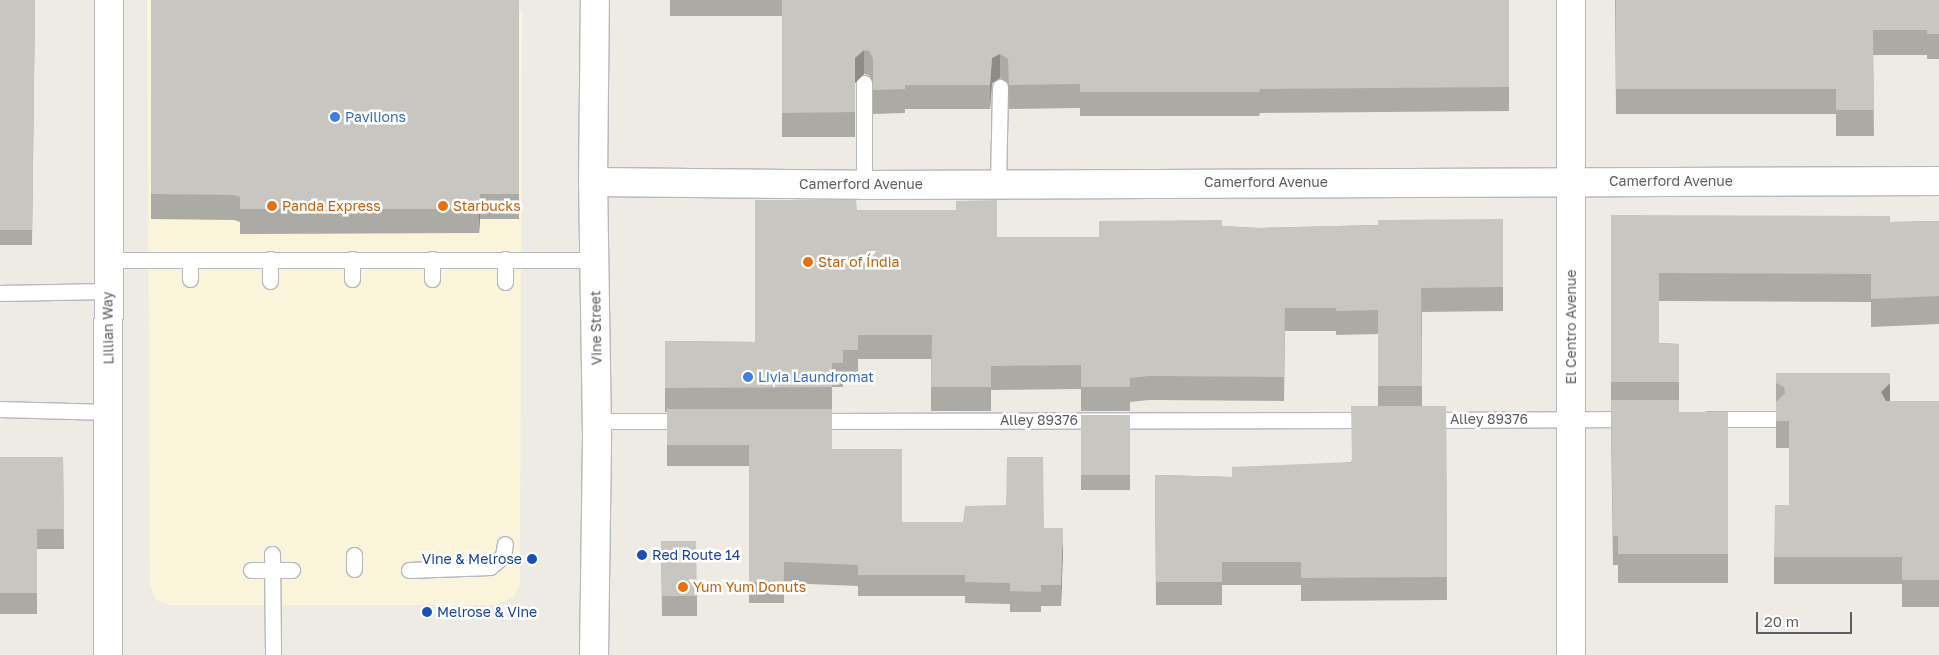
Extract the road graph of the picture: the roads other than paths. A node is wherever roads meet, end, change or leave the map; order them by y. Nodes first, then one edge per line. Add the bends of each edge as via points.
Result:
1 (109, 0) edge
2 (595, 0) edge
3 (1571, 0) edge
4 (864, 83) dead end
5 (1000, 87) dead end
6 (1571, 181) junction
7 (1939, 181) edge
8 (593, 182) junction
9 (864, 184) junction
10 (998, 184) junction
11 (505, 258) junction
12 (270, 259) junction
13 (352, 259) junction
14 (432, 259) junction
15 (107, 260) junction
16 (190, 260) junction
17 (595, 260) junction
18 (190, 279) dead end
19 (352, 279) dead end
20 (432, 279) dead end
21 (270, 281) dead end
22 (505, 282) dead end
23 (107, 291) junction
24 (0, 293) edge
25 (0, 409) edge
26 (110, 412) junction
27 (1571, 419) junction
28 (1650, 419) edge
29 (1689, 419) edge
30 (1776, 419) edge
31 (1384, 420) edge
32 (1414, 420) edge
33 (597, 421) junction
34 (704, 421) edge
35 (794, 421) edge
36 (505, 544) dead end
37 (272, 554) dead end
38 (251, 570) dead end
39 (272, 570) junction
40 (292, 570) dead end
41 (409, 570) dead end
42 (108, 655) edge
43 (273, 655) edge
44 (594, 655) edge
45 (1571, 655) edge

1 - 15 street, Lillian Way
2 - 8 street, Vine Street
3 - 6 street, El Centro Avenue
4 - 9 lane
5 - 10 lane
6 - 7 street, Camerford Avenue
6 - 10 street, Camerford Avenue
6 - 27 street, El Centro Avenue
8 - 9 street, Camerford Avenue
8 - 17 street, Vine Street
9 - 10 street, Camerford Avenue
11 - 14 lane
11 - 17 lane
11 - 22 lane
12 - 13 lane
12 - 16 lane
12 - 21 lane
13 - 14 lane
13 - 19 lane
14 - 20 lane
15 - 16 lane
15 - 23 street, Lillian Way
16 - 18 lane
17 - 33 street, Vine Street
23 - 24 lane
23 - 26 street, Lillian Way
25 - 26 lane
26 - 42 street, Lillian Way
27 - 28 lane, Alley 89376
27 - 32 lane, Alley 89376
27 - 45 street, El Centro Avenue
29 - 30 lane
31 - 35 lane, Alley 89376
33 - 34 lane
33 - 44 street, Vine Street
36 - 41 lane via 503,556 490,567
37 - 39 lane
38 - 39 lane
39 - 40 lane
39 - 43 lane

